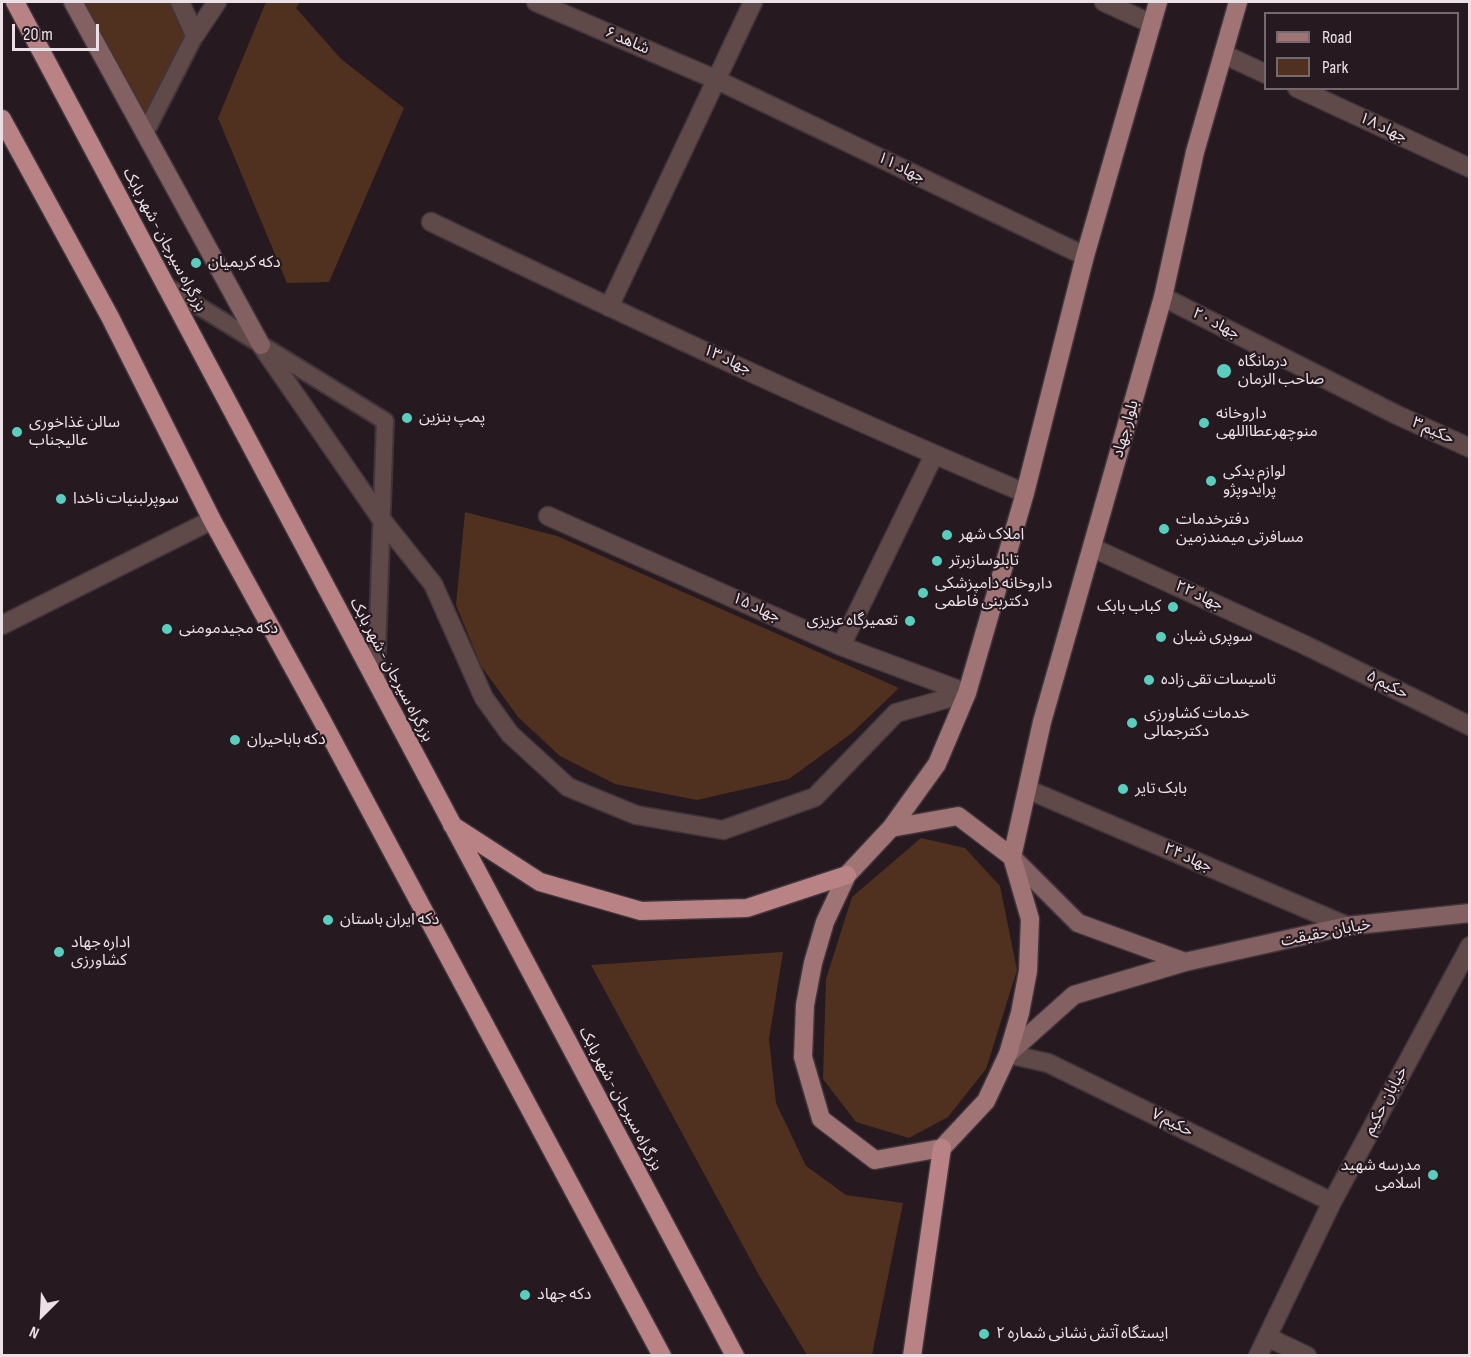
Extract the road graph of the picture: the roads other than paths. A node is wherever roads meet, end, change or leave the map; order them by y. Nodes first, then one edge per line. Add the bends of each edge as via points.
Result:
1 (15, 2) edge
2 (73, 2) edge
3 (180, 2) edge
4 (216, 2) edge
5 (536, 2) edge
6 (753, 2) edge
7 (1104, 2) edge
8 (1158, 2) edge
9 (1238, 2) edge
10 (1152, 24) junction
11 (195, 35) junction
12 (1223, 54) junction
13 (1264, 73) edge
14 (717, 80) junction
15 (1301, 90) edge
16 (2, 119) edge
17 (144, 133) junction
18 (1470, 168) edge
19 (431, 222) dead end
20 (1085, 256) junction
21 (166, 286) junction
22 (1163, 297) junction
23 (609, 307) junction
24 (261, 345) junction
25 (1397, 415) joint
26 (1470, 448) edge
27 (934, 455) junction
28 (1025, 493) junction
29 (548, 516) dead end
30 (212, 520) junction
31 (382, 520) junction
32 (1093, 548) junction
33 (2, 625) edge
34 (1305, 645) joint
35 (841, 646) junction
36 (376, 682) junction
37 (967, 693) junction
38 (1470, 726) edge
39 (1029, 790) junction
40 (451, 824) junction
41 (891, 828) junction
42 (1012, 857) junction
43 (847, 875) junction
44 (1470, 913) edge
45 (1347, 926) junction
46 (1470, 946) edge
47 (1185, 962) junction
48 (1008, 1054) junction
49 (942, 1148) junction
50 (1332, 1202) junction
51 (1268, 1336) junction
52 (662, 1356) edge
53 (735, 1356) edge
54 (912, 1356) edge
55 (1258, 1356) edge
56 (1307, 1356) edge

1 - 21 highway, بزرگراه سیرجان - شهر بابک
2 - 17 street
3 - 11 street
4 - 11 street
5 - 14 street, شاهد ۶
6 - 14 street
7 - 10 street
8 - 10 main road
9 - 12 main road, بلوار جهاد
10 - 20 main road
11 - 17 lane
12 - 13 street
12 - 22 main road, بلوار جهاد via 1195,152
14 - 20 street, جهاد ۱۱
14 - 23 street
15 - 18 street, جهاد ۱۸
16 - 30 highway via 110,317
17 - 24 street
19 - 23 street, جهاد ۱۳
20 - 28 main road
21 - 24 lane
21 - 36 highway, بزرگراه سیرجان - شهر بابک
22 - 25 street, جهاد ۲۰
22 - 32 main road, بلوار جهاد
23 - 27 street, جهاد ۱۳
24 - 31 street
24 - 31 lane via 385,421
25 - 26 street, حکیم ۳
27 - 28 street, جهاد ۱۳
27 - 35 street
28 - 37 main road
29 - 35 street, جهاد ۱۵
30 - 33 street
30 - 52 highway
31 - 36 lane
31 - 37 street via 433,584 484,698 510,734 567,788 636,814 723,830 815,797 896,713
32 - 34 street, جهاد ۲۲
32 - 39 main road, بلوار جهاد via 1042,722
34 - 38 street, حکیم ۵
35 - 37 street, جهاد ۱۵
36 - 40 highway, بزرگراه سیرجان - شهر بابک
37 - 41 main road via 937,764
39 - 42 main road, بلوار جهاد
39 - 45 street, جهاد ۲۴
40 - 43 highway via 540,882 641,911 747,908
40 - 53 highway, بزرگراه سیرجان - شهر بابک
41 - 42 main road via 958,816
41 - 43 main road
42 - 47 street via 1078,923
42 - 48 main road via 1030,919 1028,971
43 - 49 main road via 825,922 805,1005 803,1057 821,1119 875,1160
44 - 45 street, خیابان حقیقت
45 - 47 street, خیابان حقیقت
46 - 50 street, خیابان حکیم
47 - 48 street, خیابان حقیقت via 1074,995
48 - 49 main road via 986,1101
48 - 50 street, حکیم ۷ via 1048,1063
49 - 54 highway
50 - 51 street, خیابان حکیم
51 - 55 street, خیابان حکیم
51 - 56 street

